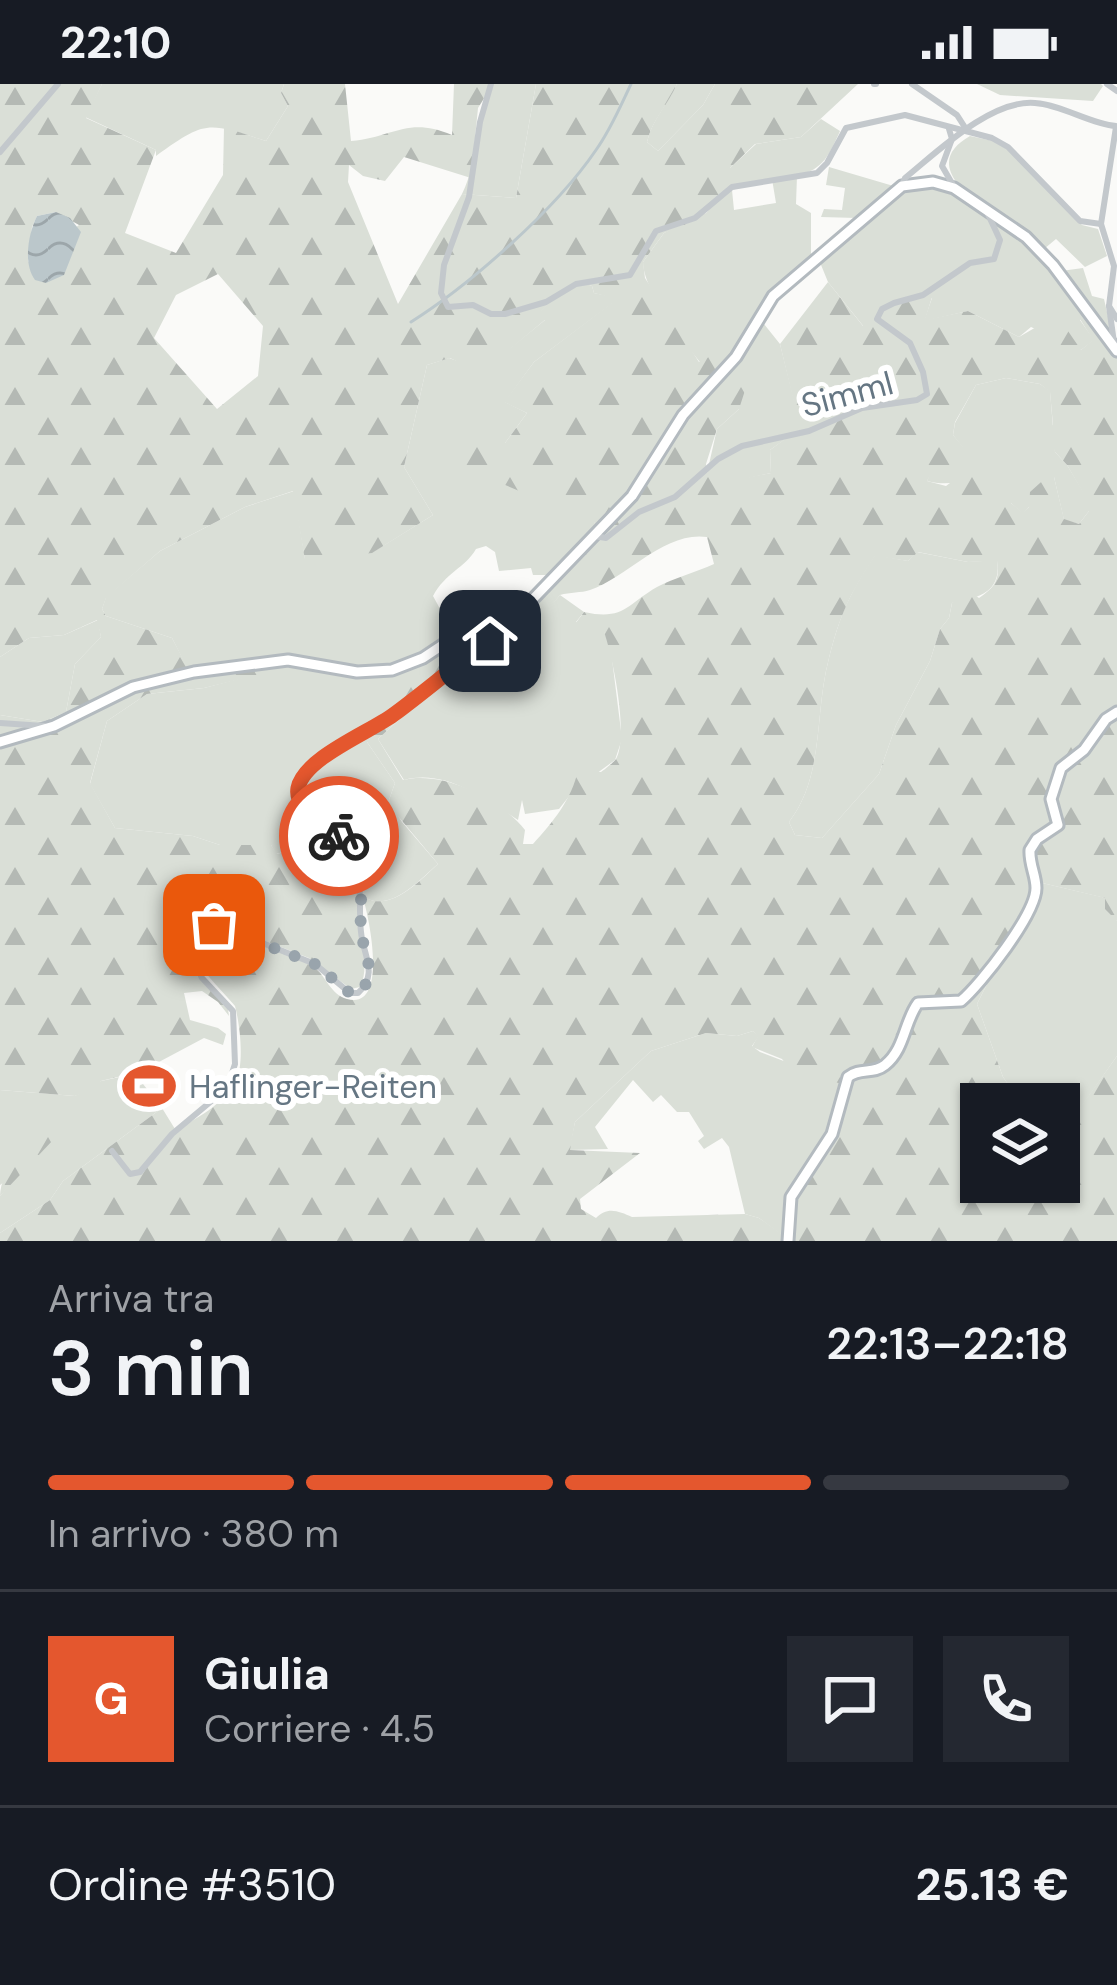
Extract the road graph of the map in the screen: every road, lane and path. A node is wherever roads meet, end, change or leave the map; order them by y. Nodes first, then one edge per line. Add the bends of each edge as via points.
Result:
1 (58, 84) edge
2 (491, 84) edge
3 (912, 84) edge
4 (1107, 84) edge
5 (1117, 91) edge
6 (1117, 126) edge
7 (950, 129) junction
8 (963, 131) junction
9 (952, 139) junction
10 (0, 152) edge
11 (902, 186) junction
12 (954, 188) junction
13 (1105, 194) junction
14 (1117, 197) edge
15 (986, 209) junction
16 (1100, 224) junction
17 (1109, 306) junction
18 (1117, 319) edge
19 (1114, 349) edge
20 (595, 536) junction
21 (523, 603) junction
22 (1117, 712) edge
23 (0, 723) edge
24 (53, 726) junction
25 (0, 742) edge
26 (112, 1151) dead end
27 (788, 1241) edge

1 - 10 street
2 - 7 street via 469,197 443,265 443,301 496,315 576,284 630,275 652,234 695,218 732,188 817,172 849,126 905,115
3 - 8 street via 957,116
4 - 5 street
6 - 8 street via 1028,103
6 - 13 street
7 - 8 street
7 - 9 street
8 - 9 street
8 - 16 street via 1004,143 1080,221
9 - 11 street
9 - 12 street via 942,166
11 - 12 street
11 - 20 street via 772,296 736,357
12 - 15 street
13 - 14 street
13 - 16 street
15 - 19 street via 1036,246
15 - 20 street, Simml via 1000,240 994,259 960,268 877,319 910,343 927,394 742,446 675,497 607,538
16 - 17 street via 1114,266
17 - 18 street
17 - 19 street
20 - 21 street
21 - 24 street via 392,670 288,660 194,671 116,693
21 - 26 street via 490,641 332,751 298,787 304,807 337,833 356,868 370,965 361,991 350,993 315,964 234,931 185,912 172,917 198,973 233,1012 233,1077 137,1174
22 - 27 street via 1059,772 1051,799 1058,825 1030,850 1034,901 992,970 957,1002 920,1001 889,1061 848,1077 832,1134 791,1197
23 - 24 street
24 - 25 street

